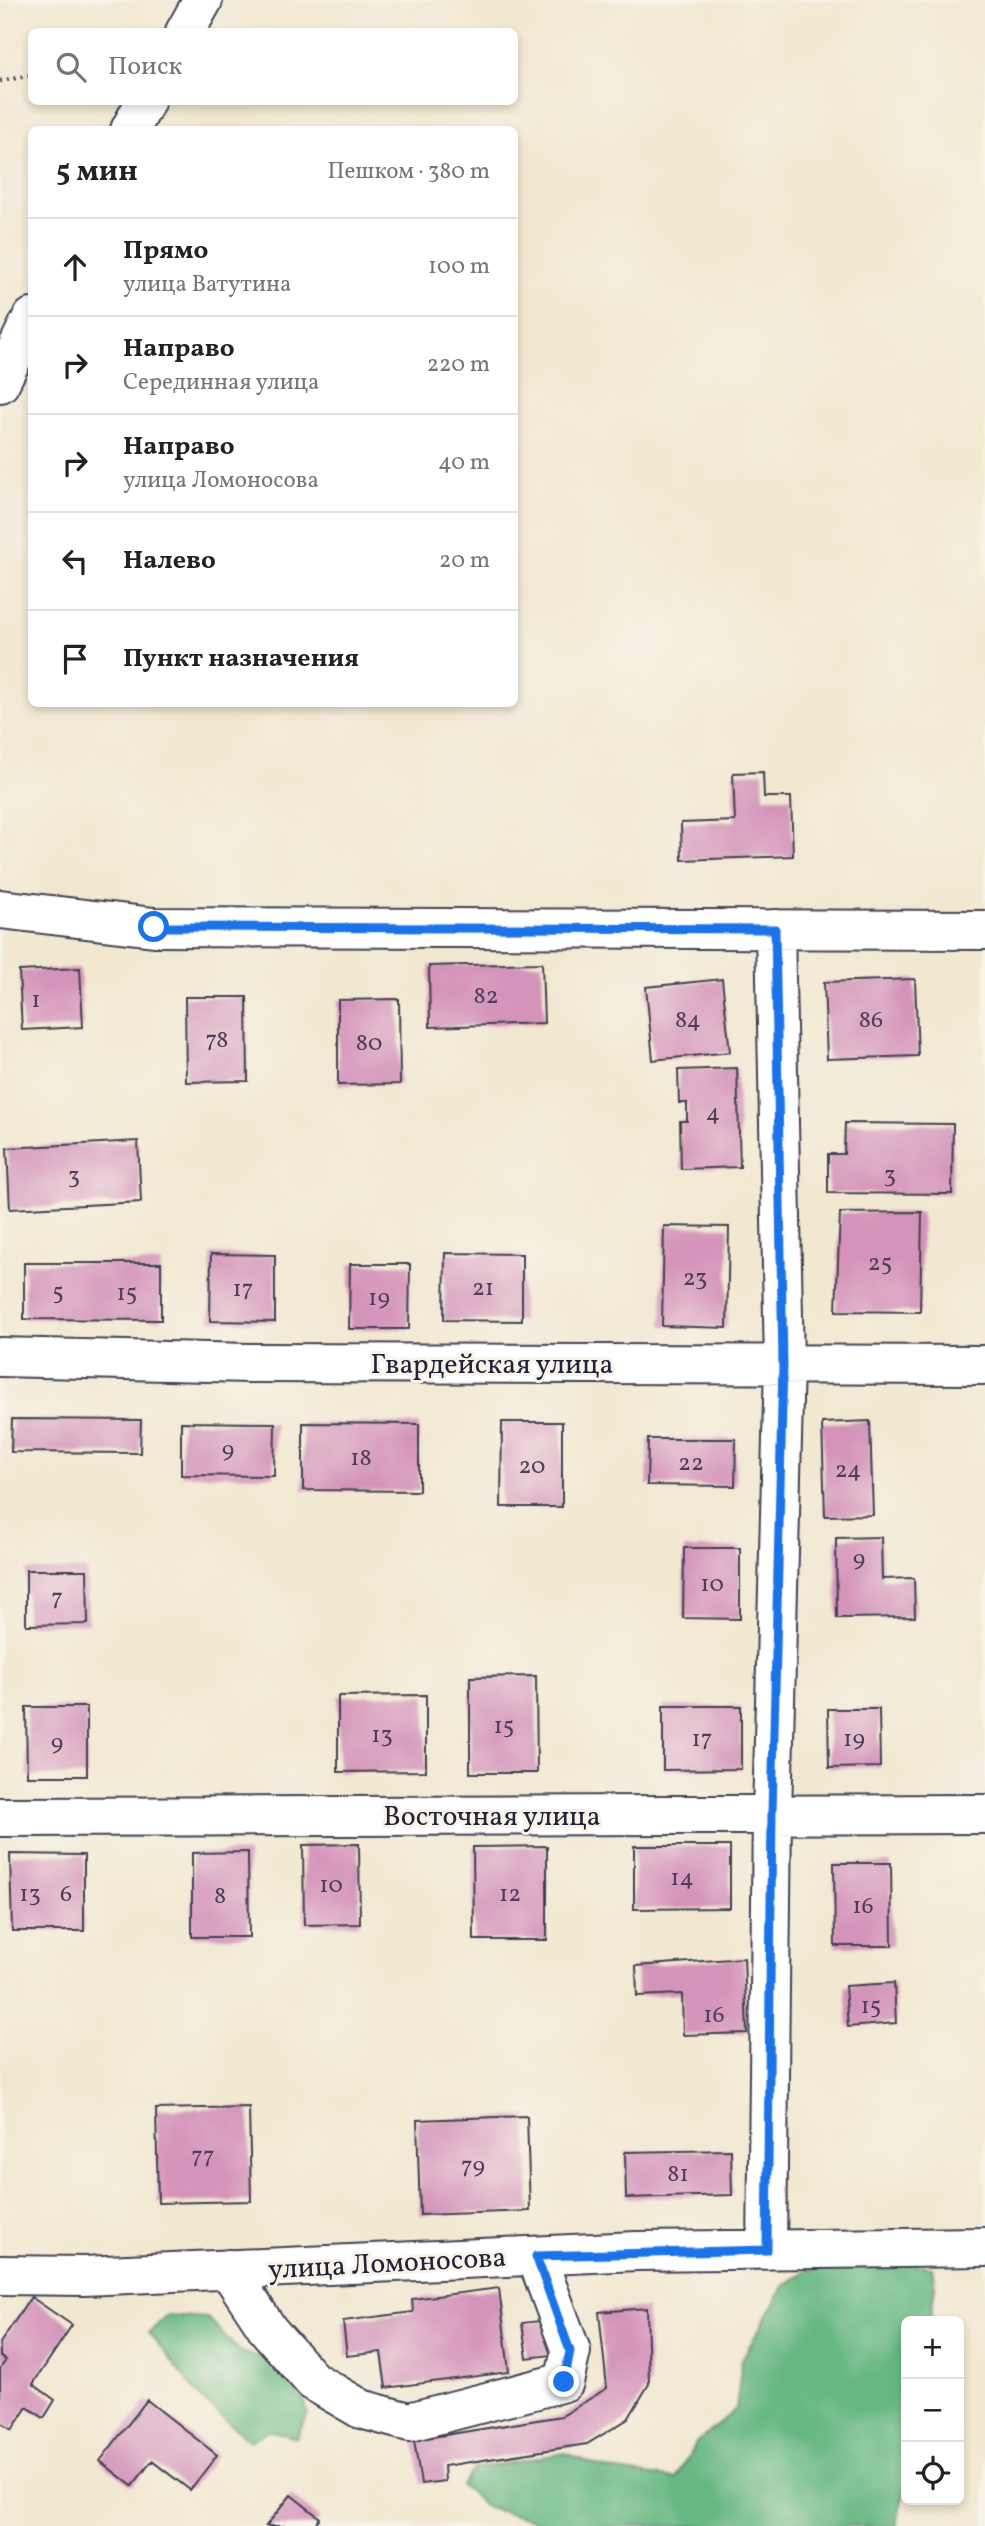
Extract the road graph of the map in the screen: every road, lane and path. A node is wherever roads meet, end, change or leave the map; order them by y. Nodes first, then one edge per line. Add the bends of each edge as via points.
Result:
1 (203, 0) edge
2 (187, 28) edge
3 (28, 76) edge
4 (0, 80) edge
5 (143, 105) edge
6 (132, 126) edge
7 (28, 326) edge
8 (0, 383) edge
9 (0, 909) edge
10 (775, 929) junction
11 (985, 930) edge
12 (0, 1357) edge
13 (783, 1364) junction
14 (985, 1365) edge
15 (772, 1814) junction
16 (985, 1814) edge
17 (0, 1817) edge
18 (985, 2247) edge
19 (767, 2250) junction
20 (536, 2256) junction
21 (228, 2269) junction
22 (0, 2275) edge

1 - 2 street
3 - 4 path
5 - 6 street
7 - 8 street
9 - 10 street via 154,927
10 - 11 street
10 - 13 street
12 - 13 street, Гвардейская улица via 264,1363
13 - 14 street, Гвардейская улица
13 - 15 street
15 - 16 street, Восточная улица
15 - 17 street, Восточная улица
15 - 19 street
18 - 19 street, улица Ломоносова
19 - 20 street, улица Ломоносова
20 - 21 street, улица Ломоносова
20 - 21 street via 570,2351 564,2382 409,2423 361,2409 313,2381 269,2331
21 - 22 street, улица Ломоносова

